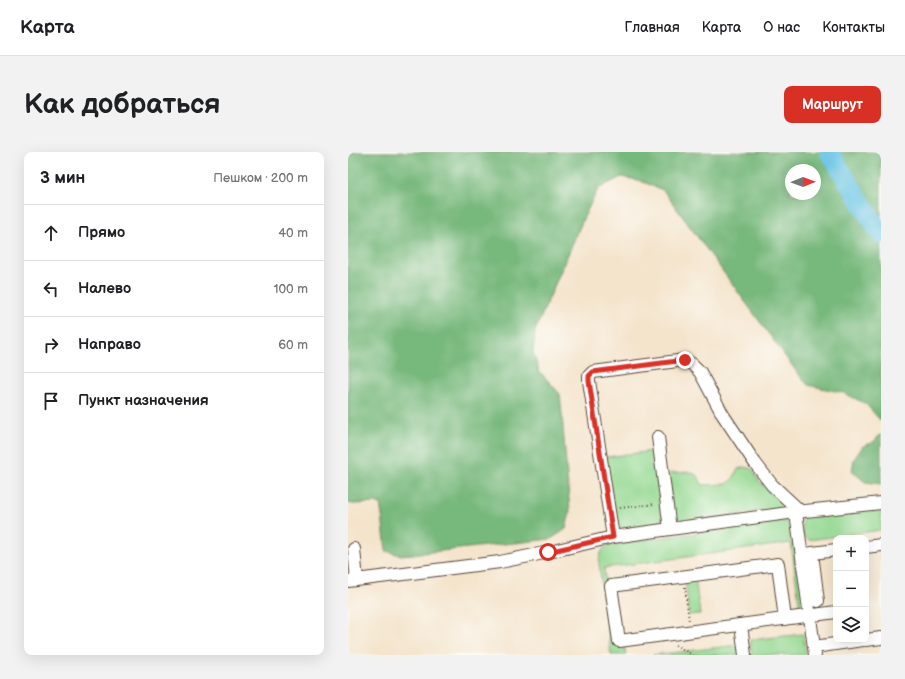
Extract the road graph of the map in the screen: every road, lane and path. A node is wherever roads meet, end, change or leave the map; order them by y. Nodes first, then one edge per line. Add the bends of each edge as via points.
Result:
1 (658, 437) dead end
2 (667, 502) junction
3 (881, 503) edge
4 (609, 510) junction
5 (798, 511) junction
6 (670, 528) junction
7 (613, 537) junction
8 (881, 545) edge
9 (869, 547) edge
10 (354, 549) dead end
11 (833, 550) edge
12 (807, 554) junction
13 (684, 576) junction
14 (352, 580) edge
15 (818, 602) dead end
16 (833, 612) edge
17 (810, 616) junction
18 (785, 619) junction
19 (741, 625) junction
20 (690, 631) junction
21 (881, 638) edge
22 (869, 640) edge
23 (850, 643) edge
24 (815, 651) edge
25 (745, 655) edge

1 - 2 lane
2 - 4 path
2 - 6 lane
3 - 5 lane
4 - 5 lane via 589,376 593,372 685,360 700,372 723,415 755,463 772,485
4 - 7 lane
5 - 6 lane
5 - 12 lane
6 - 7 lane
7 - 14 lane via 500,562
8 - 9 lane
10 - 14 lane
11 - 12 lane
12 - 15 lane
12 - 17 lane
13 - 18 lane via 778,564
13 - 20 path
13 - 20 lane via 611,586 618,641
16 - 17 lane
17 - 18 lane
17 - 24 lane
18 - 19 lane
19 - 20 lane
19 - 25 lane
21 - 22 lane
23 - 24 lane

